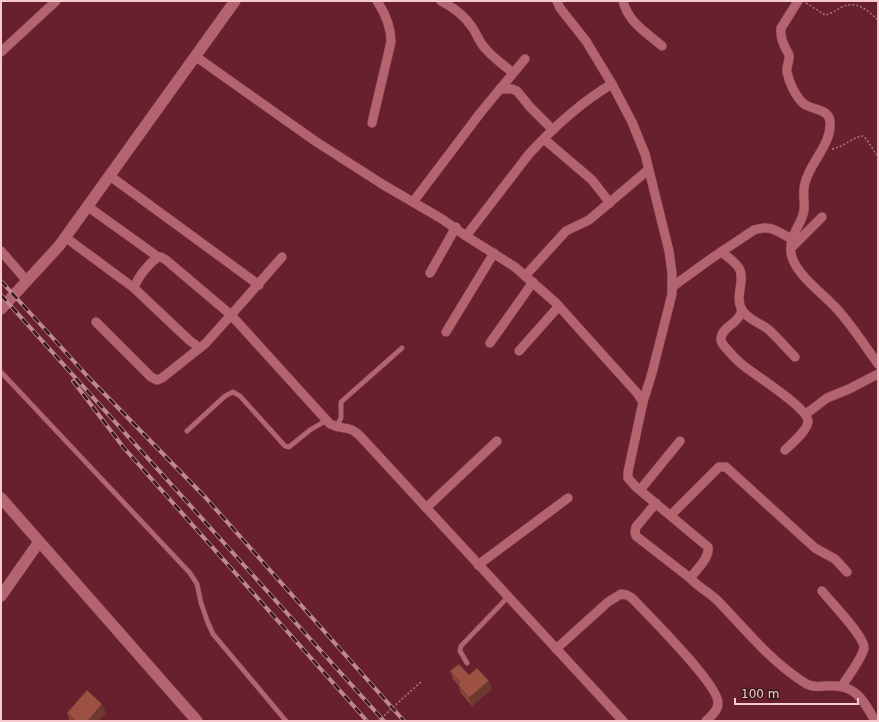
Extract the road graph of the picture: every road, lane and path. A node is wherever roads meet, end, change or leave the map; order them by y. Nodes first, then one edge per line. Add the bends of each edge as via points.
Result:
1 (56, 1) edge
2 (235, 1) edge
3 (377, 1) edge
4 (441, 1) edge
5 (557, 1) edge
6 (623, 1) edge
7 (798, 1) edge
8 (802, 1) edge
9 (878, 20) edge
10 (662, 46) dead end
11 (1, 52) edge
12 (196, 56) junction
13 (524, 59) dead end
14 (513, 73) junction
15 (612, 84) junction
16 (500, 89) junction
17 (372, 123) dead end
18 (553, 130) junction
19 (544, 139) junction
20 (821, 151) junction
21 (878, 156) edge
22 (648, 170) junction
23 (110, 176) junction
24 (413, 202) junction
25 (610, 203) junction
26 (88, 206) junction
27 (822, 217) dead end
28 (456, 227) junction
29 (466, 236) junction
30 (65, 237) junction
31 (792, 239) junction
32 (791, 248) junction
33 (1, 251) edge
34 (720, 252) junction
35 (494, 254) junction
36 (158, 257) junction
37 (282, 257) dead end
38 (430, 273) dead end
39 (525, 276) junction
40 (27, 281) junction
41 (533, 282) junction
42 (259, 285) junction
43 (134, 288) junction
44 (672, 288) junction
45 (559, 306) junction
46 (1, 310) edge
47 (742, 310) junction
48 (231, 315) junction
49 (96, 322) dead end
50 (446, 332) dead end
51 (490, 343) dead end
52 (201, 347) junction
53 (402, 348) dead end
54 (519, 351) dead end
55 (795, 357) dead end
56 (878, 364) edge
57 (1, 372) edge
58 (878, 374) edge
59 (643, 402) junction
60 (806, 414) junction
61 (327, 420) junction
62 (336, 426) junction
63 (187, 432) dead end
64 (496, 441) dead end
65 (680, 441) dead end
66 (785, 450) dead end
67 (640, 490) junction
68 (1, 498) edge
69 (568, 498) dead end
70 (656, 503) junction
71 (426, 508) junction
72 (671, 515) junction
73 (40, 542) junction
74 (478, 565) junction
75 (847, 572) dead end
76 (690, 578) junction
77 (822, 591) dead end
78 (1, 596) edge
79 (508, 597) junction
80 (556, 649) junction
81 (467, 663) dead end
82 (422, 681) dead end
83 (842, 686) junction
84 (874, 718) edge
85 (197, 721) edge
86 (286, 721) edge
87 (378, 721) edge
88 (623, 721) edge
89 (706, 721) edge

1 - 11 street
2 - 12 street
3 - 17 street via 382,6 391,31 391,42
4 - 14 street via 464,18 486,50
5 - 15 street via 586,41
6 - 10 street via 632,20
7 - 20 street via 781,28 781,39 789,54 787,71 796,95 805,104 830,119 830,130
8 - 9 path via 825,15 843,6 861,5
12 - 23 street
12 - 24 street via 315,141
13 - 14 street
14 - 16 street
15 - 18 street via 584,102
15 - 22 street via 632,122
16 - 18 street via 517,91
16 - 24 street
18 - 19 street
19 - 25 street via 592,180
19 - 29 street via 529,154
20 - 21 path via 835,149 863,136
20 - 31 street via 807,176 803,214
22 - 25 street
22 - 44 street via 669,251
23 - 26 street
23 - 42 street
24 - 28 street
25 - 39 street via 590,220 566,231
26 - 30 street
26 - 36 street
27 - 32 street
28 - 29 street
28 - 38 street
29 - 35 street
30 - 40 street
30 - 43 street
31 - 32 street
31 - 34 street via 768,227 762,227 746,234
32 - 56 street via 797,269 838,310
33 - 40 street
34 - 44 street
34 - 47 street via 739,269 741,277 738,296
35 - 39 street via 516,267
35 - 50 street
36 - 43 street via 149,265
36 - 48 street via 166,260
37 - 42 street
39 - 41 street
40 - 46 street
41 - 45 street
41 - 51 street
42 - 48 street
43 - 52 street via 189,340
44 - 59 street via 665,325
45 - 54 street
45 - 59 street
47 - 55 street via 770,331
47 - 60 street via 738,318 726,329 721,339 722,343 737,361
48 - 52 street
48 - 61 street
49 - 52 street via 157,380
53 - 62 lane via 341,402 341,418
57 - 86 lane via 190,573 197,584 213,634
58 - 60 street via 827,398
59 - 67 street via 628,472 628,478
60 - 66 street via 806,427
61 - 62 street
61 - 63 lane via 294,444 285,446 240,396 233,392 225,396
62 - 71 street via 354,430
64 - 71 street
65 - 67 street
67 - 70 street
68 - 73 street
69 - 74 street
70 - 72 street
70 - 76 street via 636,527 636,536
71 - 74 street
72 - 75 street via 719,467 726,467 815,548 835,559
72 - 76 street via 708,547 709,552
73 - 78 street
73 - 85 street
74 - 79 street
76 - 83 street via 718,601 770,657 805,683 816,687
77 - 83 street via 863,641 860,656
79 - 80 street
79 - 81 lane via 461,646 460,651
80 - 88 street
80 - 89 street via 615,596 627,595 696,666 714,690 718,705
82 - 87 path, bridge
83 - 84 street via 856,694

